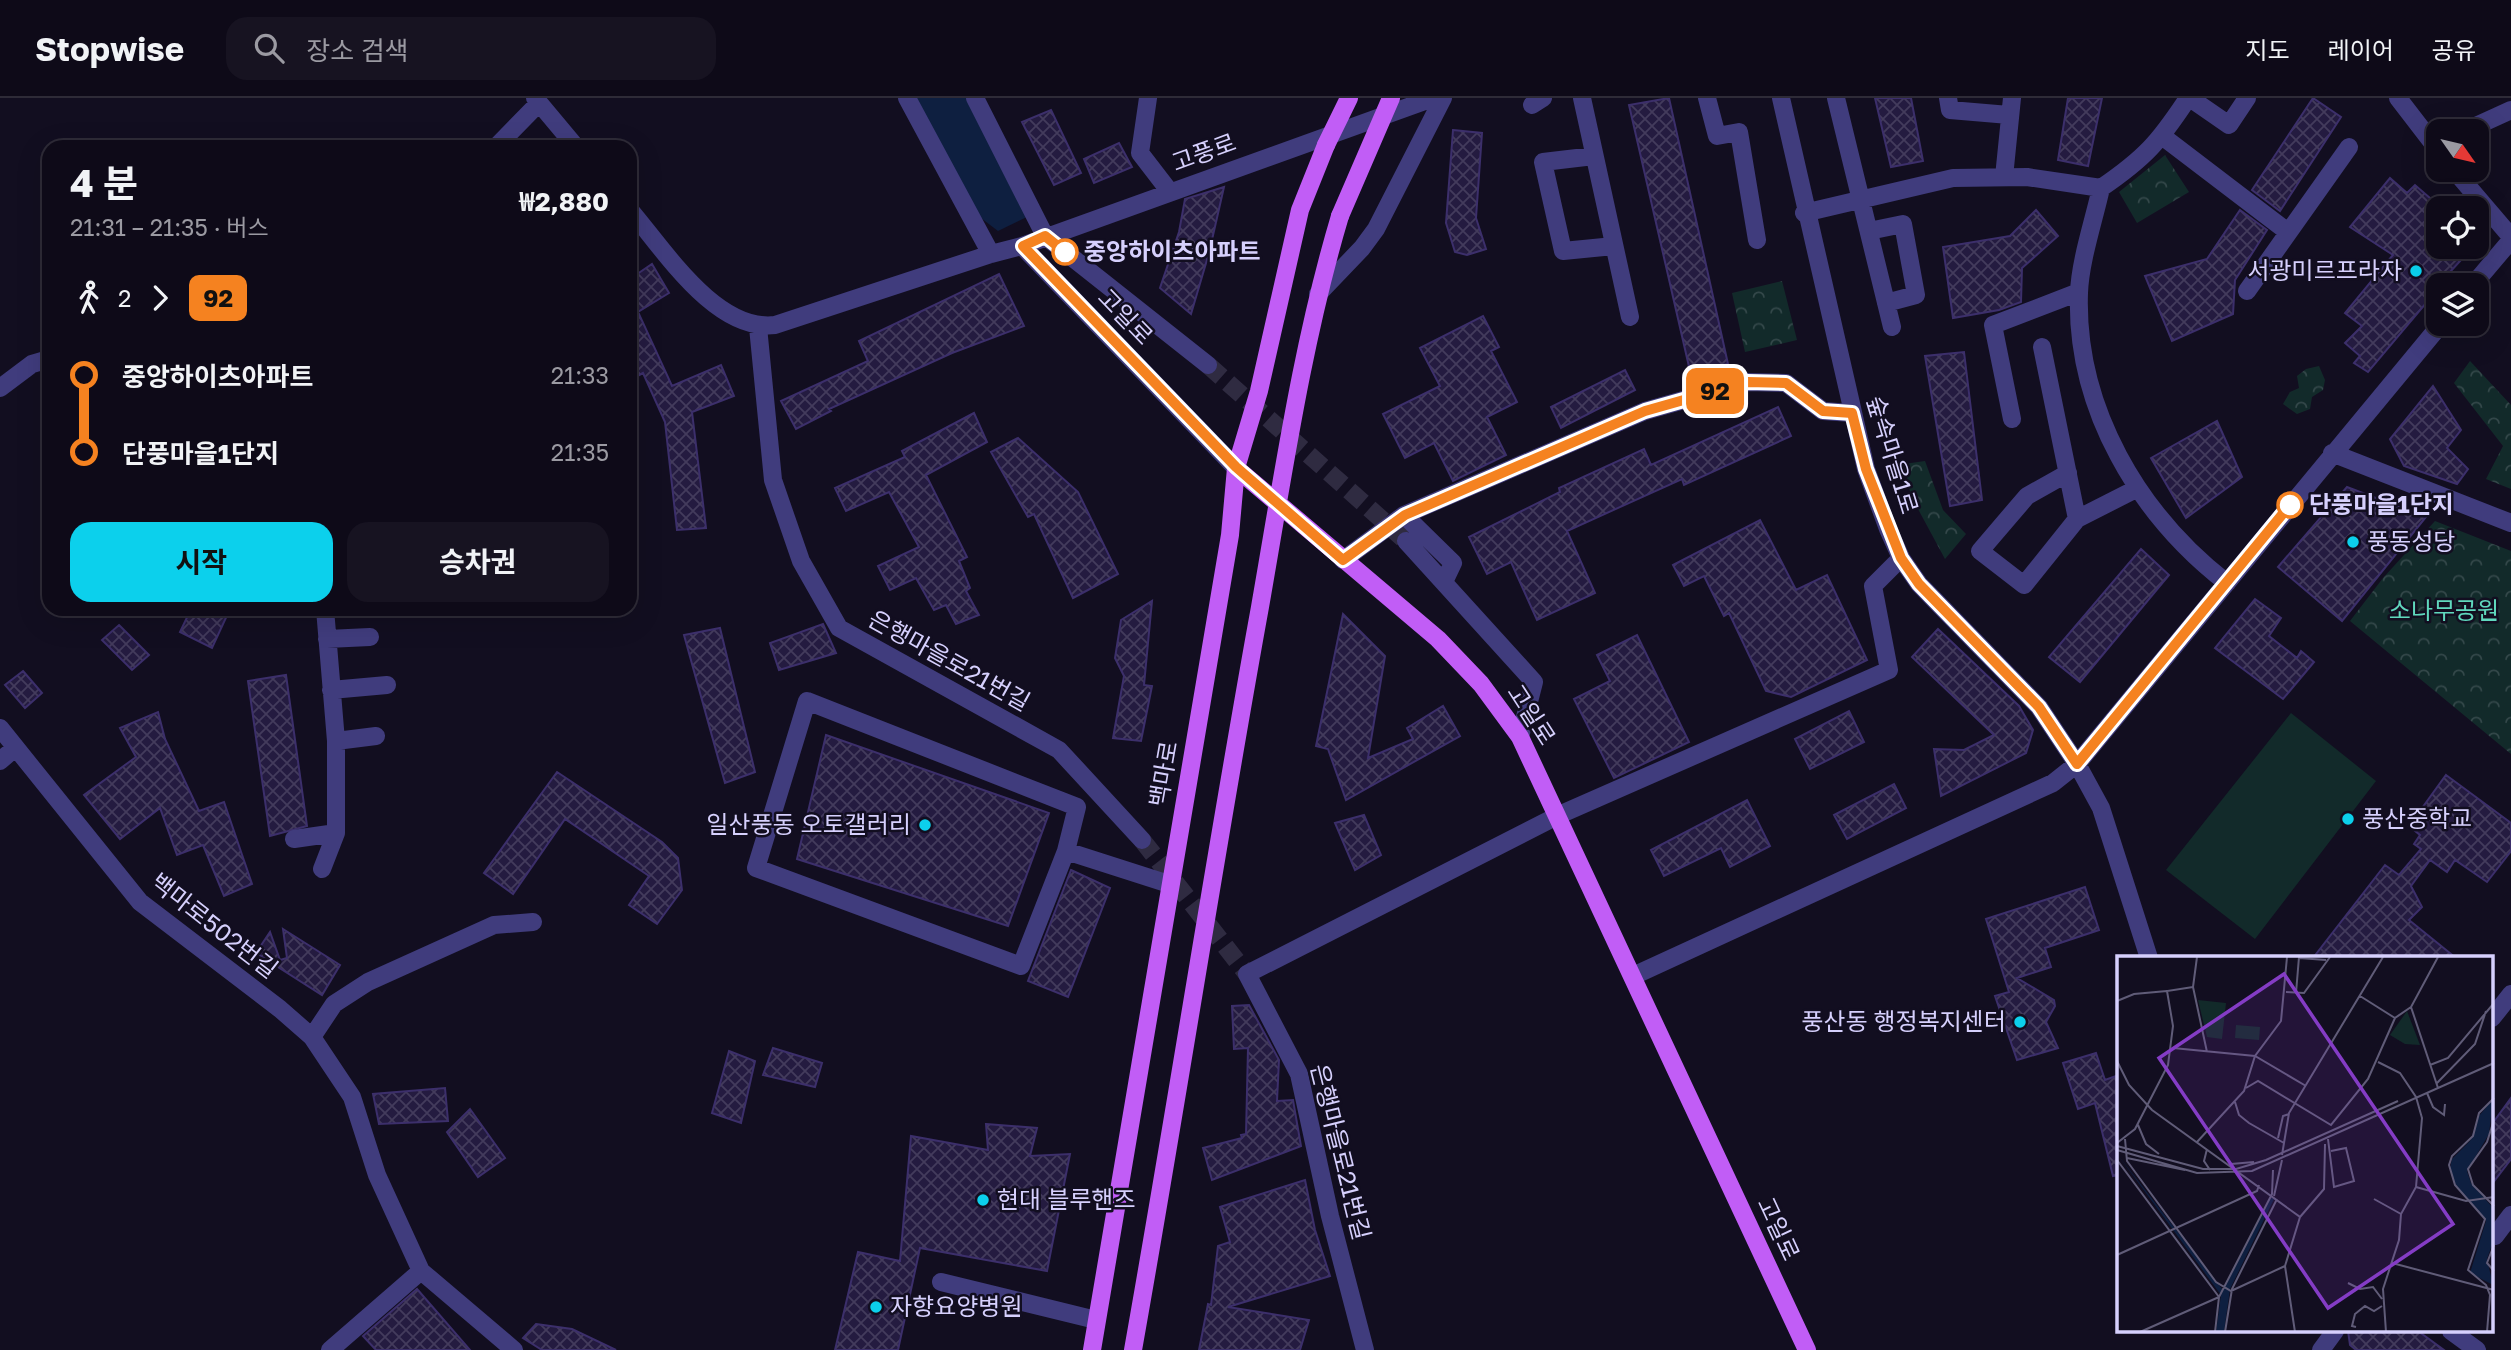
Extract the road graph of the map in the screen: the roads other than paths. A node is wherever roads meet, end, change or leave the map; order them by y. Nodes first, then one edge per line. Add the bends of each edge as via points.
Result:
1 (907, 98) edge
2 (975, 98) edge
3 (1148, 98) edge
4 (1349, 98) edge
5 (1391, 98) edge
6 (1433, 98) edge
7 (1443, 98) edge
8 (1582, 98) edge
9 (1707, 98) edge
10 (1781, 98) edge
11 (1836, 98) edge
12 (1948, 98) edge
13 (2189, 98) edge
14 (2247, 98) edge
15 (2398, 98) edge
16 (537, 101) edge
17 (2011, 106) edge
18 (2511, 110) edge
19 (2489, 120) edge
20 (2426, 134) edge
21 (2162, 136) junction
22 (502, 140) edge
23 (570, 140) edge
24 (2349, 147) dead end
25 (1594, 156) junction
26 (2004, 177) junction
27 (2464, 182) edge
28 (2101, 188) junction
29 (1170, 192) junction
30 (1861, 200) junction
31 (1804, 213) junction
32 (637, 218) edge
33 (1868, 231) junction
34 (2288, 232) junction
35 (1045, 236) junction
36 (2511, 239) edge
37 (1757, 240) dead end
38 (1023, 246) junction
39 (1614, 246) junction
40 (991, 254) junction
41 (2483, 273) edge
42 (2247, 291) dead end
43 (2079, 292) junction
44 (1318, 294) junction
45 (1886, 303) junction
46 (1630, 317) dead end
47 (758, 327) junction
48 (1892, 327) dead end
49 (2431, 336) edge
50 (2042, 348) dead end
51 (42, 361) edge
52 (1208, 365) tunnel mouth
53 (0, 388) edge
54 (1852, 413) junction
55 (2012, 419) dead end
56 (2332, 453) junction
57 (1236, 467) junction
58 (2068, 474) junction
59 (2136, 489) junction
60 (1278, 505) junction
61 (1405, 515) junction
62 (2077, 519) junction
63 (2511, 523) edge
64 (1406, 541) tunnel mouth
65 (1901, 558) junction
66 (1343, 560) junction
67 (1444, 582) junction
68 (2227, 583) junction
69 (325, 616) edge
70 (370, 636) dead end
71 (327, 639) junction
72 (387, 685) dead end
73 (331, 690) junction
74 (0, 728) edge
75 (376, 736) dead end
76 (1521, 737) junction
77 (336, 741) junction
78 (15, 748) junction
79 (0, 761) edge
80 (2077, 764) junction
81 (1559, 815) junction
82 (335, 833) junction
83 (294, 839) dead end
84 (1142, 839) tunnel mouth
85 (1066, 851) junction
86 (322, 869) dead end
87 (1170, 884) junction
88 (533, 922) dead end
89 (2148, 956) edge
90 (1633, 976) junction
91 (2510, 999) edge
92 (2494, 1016) edge
93 (312, 1037) junction
94 (2511, 1215) edge
95 (2495, 1237) dead end
96 (421, 1271) junction
97 (941, 1282) dead end
98 (1096, 1320) junction
99 (2334, 1332) edge
100 (2452, 1332) edge
101 (2323, 1349) edge
102 (330, 1350) edge
103 (514, 1350) edge
104 (1092, 1350) edge
105 (1133, 1350) edge
106 (1366, 1350) edge
107 (1807, 1350) edge
108 (2477, 1350) edge

1 - 40 street
2 - 35 street
3 - 29 street via 1140,153
4 - 57 main road, 백마로, bridge via 1300,210 1259,391
5 - 44 main road, bridge via 1340,216
6 - 29 street, 고풍로
7 - 44 street via 1376,229
8 - 25 street
9 - 37 street via 1717,136 1739,132
10 - 31 street, 숲속마을1로
11 - 30 street
12 - 17 street via 1950,110
13 - 14 street via 2229,125
13 - 21 street
15 - 20 street
16 - 22 street
16 - 23 street
17 - 26 street
18 - 19 street
21 - 28 street via 2140,162
21 - 34 street
24 - 34 street
25 - 39 street
25 - 39 street via 1543,162 1563,251
26 - 28 street
26 - 30 street via 1953,178
27 - 36 street
28 - 43 street
29 - 35 street, 고풍로
30 - 31 street
30 - 33 street
31 - 54 street, 숲속마을1로
32 - 47 street via 710,301 725,314
33 - 45 street
33 - 45 street via 1903,224 1916,296
34 - 42 street
35 - 38 street, 고풍로
35 - 52 street
36 - 41 street
38 - 40 street, 고풍로
38 - 57 street, 고일로
39 - 46 street
40 - 47 street
43 - 55 street via 1993,326
43 - 59 street via 2084,352 2101,421
44 - 60 main road
45 - 48 street
47 - 84 street, 은행마을로21번길 via 773,480 801,561 839,628 1059,750
49 - 56 street
50 - 58 street
51 - 53 street
54 - 61 street via 1823,411 1786,383 1747,382 1645,411
54 - 65 street, 숲속마을1로 via 1866,469
56 - 63 street
56 - 68 street
57 - 60 main road, 고일로
57 - 87 main road, 백마로 via 1230,535
58 - 62 street
58 - 62 street via 2027,496 1980,551 2024,585
59 - 62 street
59 - 68 street via 2168,530
60 - 66 main road, 고일로
60 - 105 main road
61 - 66 street
61 - 67 street via 1453,563
64 - 67 street
65 - 80 street, 숲속마을1로 via 1919,584 2039,707
65 - 81 street via 1873,586 1889,670
66 - 76 main road, 고일로 via 1438,639 1481,684
67 - 76 street via 1534,682
68 - 80 street
69 - 71 street
70 - 71 street
71 - 73 street
72 - 73 street
73 - 77 street
74 - 78 street, 백마로502번길
75 - 77 street
76 - 81 main road, 고일로
77 - 82 street
78 - 79 street
78 - 93 street, 백마로502번길 via 139,902
80 - 89 street, 숲속마을1로 via 2101,808
80 - 90 street via 2053,783
81 - 90 main road, 고일로
81 - 106 street, 은행마을로21번길 via 1247,974 1299,1074
82 - 83 street
82 - 86 street
85 - 85 street via 1077,807 807,701 756,868 1021,966
85 - 87 street
87 - 98 main road, 백마로
88 - 93 street via 494,925 368,982 334,1004
90 - 107 main road, 고일로
91 - 92 street
93 - 96 street, 백마로502번길 via 352,1097 377,1174
94 - 95 street
96 - 102 street
96 - 103 street, 백마로502번길
97 - 98 street
98 - 104 main road, 백마로
99 - 101 street
100 - 108 street

